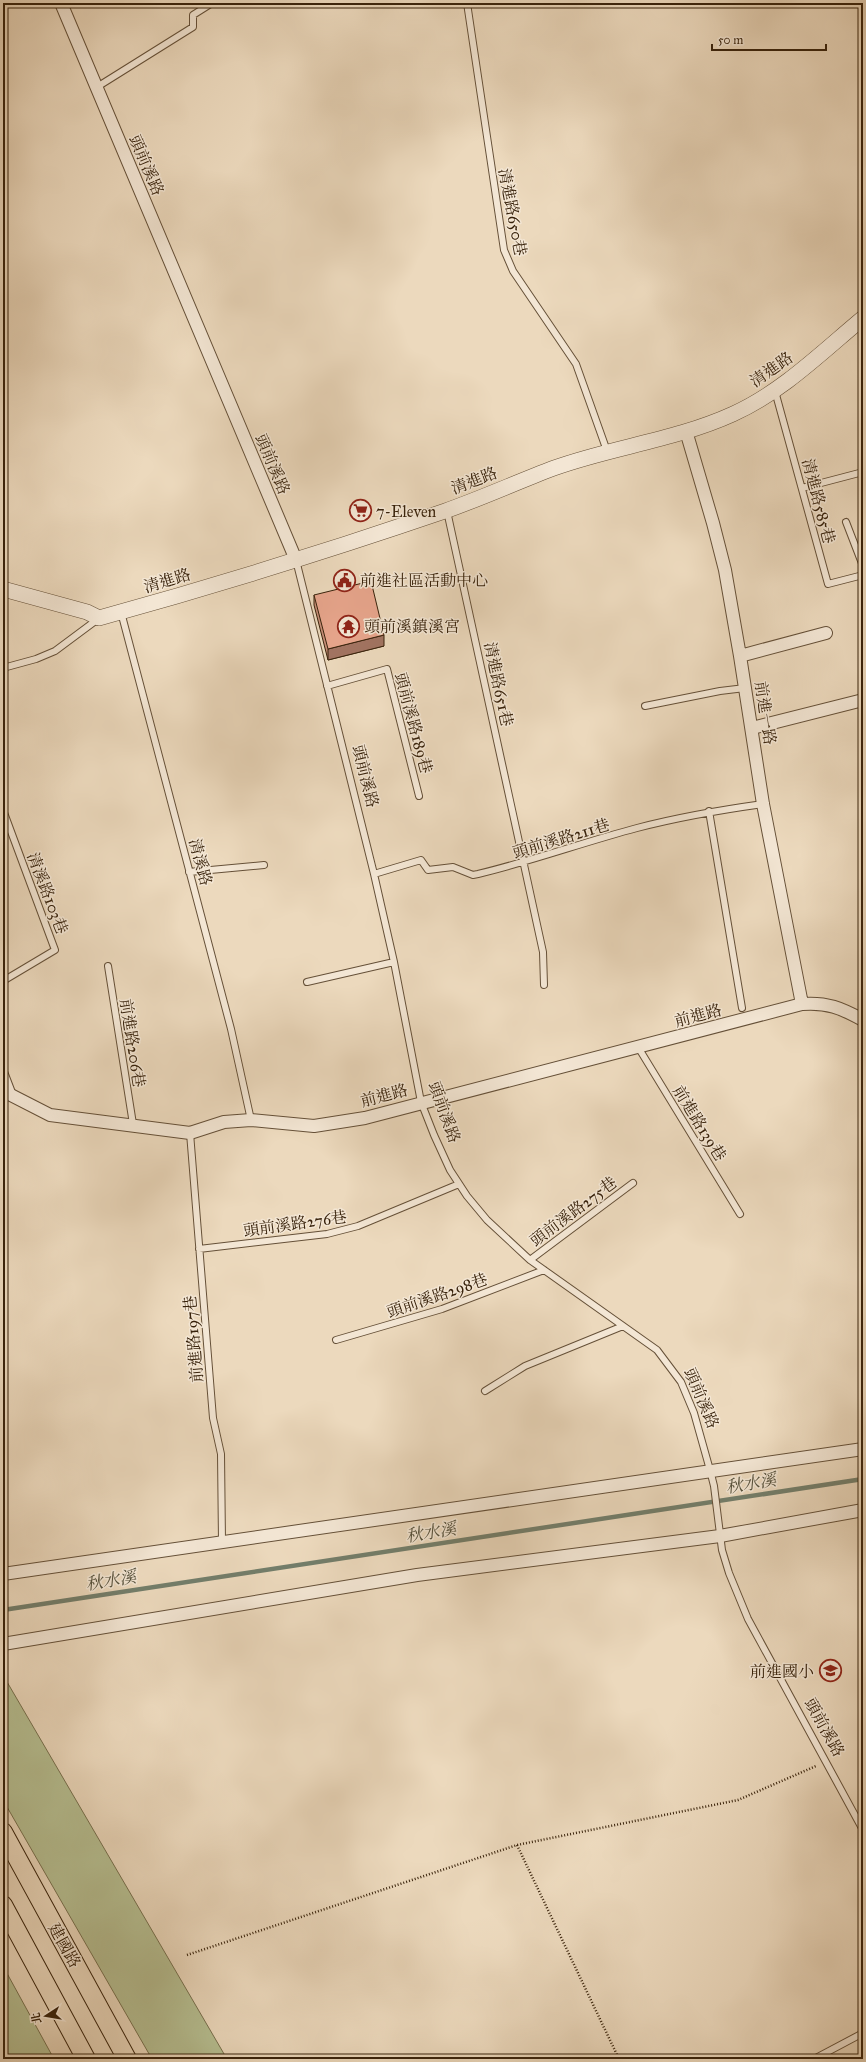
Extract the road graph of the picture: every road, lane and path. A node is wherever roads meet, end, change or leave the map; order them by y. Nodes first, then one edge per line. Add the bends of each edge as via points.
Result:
1 (61, 3) edge
2 (212, 3) edge
3 (467, 3) edge
4 (97, 87) junction
5 (863, 318) edge
6 (775, 390) junction
7 (686, 431) junction
8 (607, 451) junction
9 (863, 472) edge
10 (802, 488) junction
11 (447, 510) junction
12 (846, 522) dead end
13 (296, 560) junction
14 (863, 566) edge
15 (863, 575) edge
16 (3, 589) edge
17 (121, 612) junction
18 (99, 618) junction
19 (826, 633) dead end
20 (740, 656) junction
21 (3, 668) edge
22 (327, 686) junction
23 (745, 688) junction
24 (863, 700) edge
25 (645, 706) dead end
26 (752, 728) junction
27 (419, 796) dead end
28 (763, 804) junction
29 (3, 810) edge
30 (709, 811) junction
31 (524, 863) junction
32 (264, 865) dead end
33 (190, 872) junction
34 (374, 874) junction
35 (394, 962) junction
36 (108, 966) dead end
37 (3, 981) edge
38 (307, 982) dead end
39 (544, 985) dead end
40 (802, 1004) junction
41 (742, 1008) dead end
42 (863, 1020) edge
43 (638, 1047) junction
44 (3, 1069) edge
45 (8, 1093) edge
46 (420, 1102) junction
47 (251, 1120) junction
48 (133, 1124) junction
49 (190, 1133) junction
50 (633, 1183) dead end
51 (459, 1184) junction
52 (740, 1214) dead end
53 (198, 1249) junction
54 (530, 1260) junction
55 (544, 1270) junction
56 (623, 1326) junction
57 (336, 1340) dead end
58 (485, 1391) dead end
59 (863, 1449) edge
60 (710, 1470) junction
61 (863, 1510) edge
62 (720, 1533) junction
63 (222, 1542) junction
64 (3, 1574) edge
65 (3, 1644) edge
66 (826, 1762) junction
67 (863, 1830) edge
68 (3, 1832) edge
69 (517, 1845) junction
70 (3, 1905) edge
71 (187, 1955) dead end
72 (863, 2033) edge
73 (86, 2059) edge
74 (127, 2059) edge
75 (619, 2059) edge
76 (814, 2059) edge

1 - 4 street, 頭前溪路
2 - 4 lane via 193,15 193,28
3 - 8 lane, 清進路650巷 via 504,250 513,271 576,364
4 - 13 street, 頭前溪路
5 - 6 street, 清進路
6 - 7 street, 清進路 via 733,414
6 - 10 lane, 清進路585巷
7 - 8 street, 清進路
7 - 20 street, 前進一路 via 718,543
8 - 11 street, 清進路 via 554,468
9 - 10 lane
10 - 15 lane, 清進路585巷 via 828,584
11 - 13 street, 清進路
11 - 31 lane, 清進路651巷
12 - 14 lane
13 - 17 street, 清進路
13 - 22 lane, 頭前溪路
16 - 18 street via 87,612
17 - 18 street, 清進路
17 - 33 lane, 清溪路
18 - 21 lane via 55,651
19 - 20 street
20 - 23 street, 前進一路
22 - 27 lane, 頭前溪路189巷 via 387,669
22 - 34 lane, 頭前溪路
23 - 25 lane
23 - 26 street, 前進一路
24 - 26 street
26 - 28 street, 前進一路
28 - 30 lane, 頭前溪路211巷
28 - 40 street, 前進一路
29 - 37 lane, 清溪路103巷 via 56,950
30 - 31 lane, 頭前溪路211巷 via 636,828
30 - 41 lane
31 - 34 lane, 頭前溪路211巷 via 473,874 453,867 428,870 421,860
31 - 39 lane, 清進路651巷 via 543,952
32 - 33 lane
33 - 47 lane, 清溪路 via 231,1029
34 - 35 lane, 頭前溪路
35 - 38 lane
35 - 46 lane, 頭前溪路
36 - 48 lane, 前進路206巷
40 - 42 street, 前進路 via 820,1003 844,1009
40 - 43 street, 前進路
43 - 46 street, 前進路
43 - 52 lane, 前進路139巷
44 - 45 lane
45 - 48 street, 前進路 via 50,1115
46 - 47 street, 前進路 via 366,1118 314,1126
46 - 51 lane, 頭前溪路 via 450,1170
47 - 49 street, 前進路 via 224,1122
48 - 49 street, 前進路
49 - 53 lane, 前進路197巷
50 - 54 lane, 頭前溪路275巷
51 - 53 lane, 頭前溪路276巷 via 358,1226 327,1234
51 - 54 lane, 頭前溪路 via 488,1220
53 - 63 lane, 前進路197巷 via 213,1418 221,1454
54 - 55 lane, 頭前溪路
55 - 56 lane, 頭前溪路
55 - 57 lane, 頭前溪路298巷 via 442,1309
56 - 58 lane via 525,1366
56 - 60 lane, 頭前溪路 via 657,1350 681,1382 694,1414
59 - 60 street
60 - 62 lane, 頭前溪路
60 - 63 street
61 - 62 street
62 - 65 street via 418,1575
62 - 66 lane, 頭前溪路 via 729,1573 748,1619
63 - 64 street
66 - 67 lane, 頭前溪路
66 - 69 path via 738,1800
68 - 74 main road, 建國路
69 - 71 path
69 - 75 path
70 - 73 main road
72 - 76 lane

